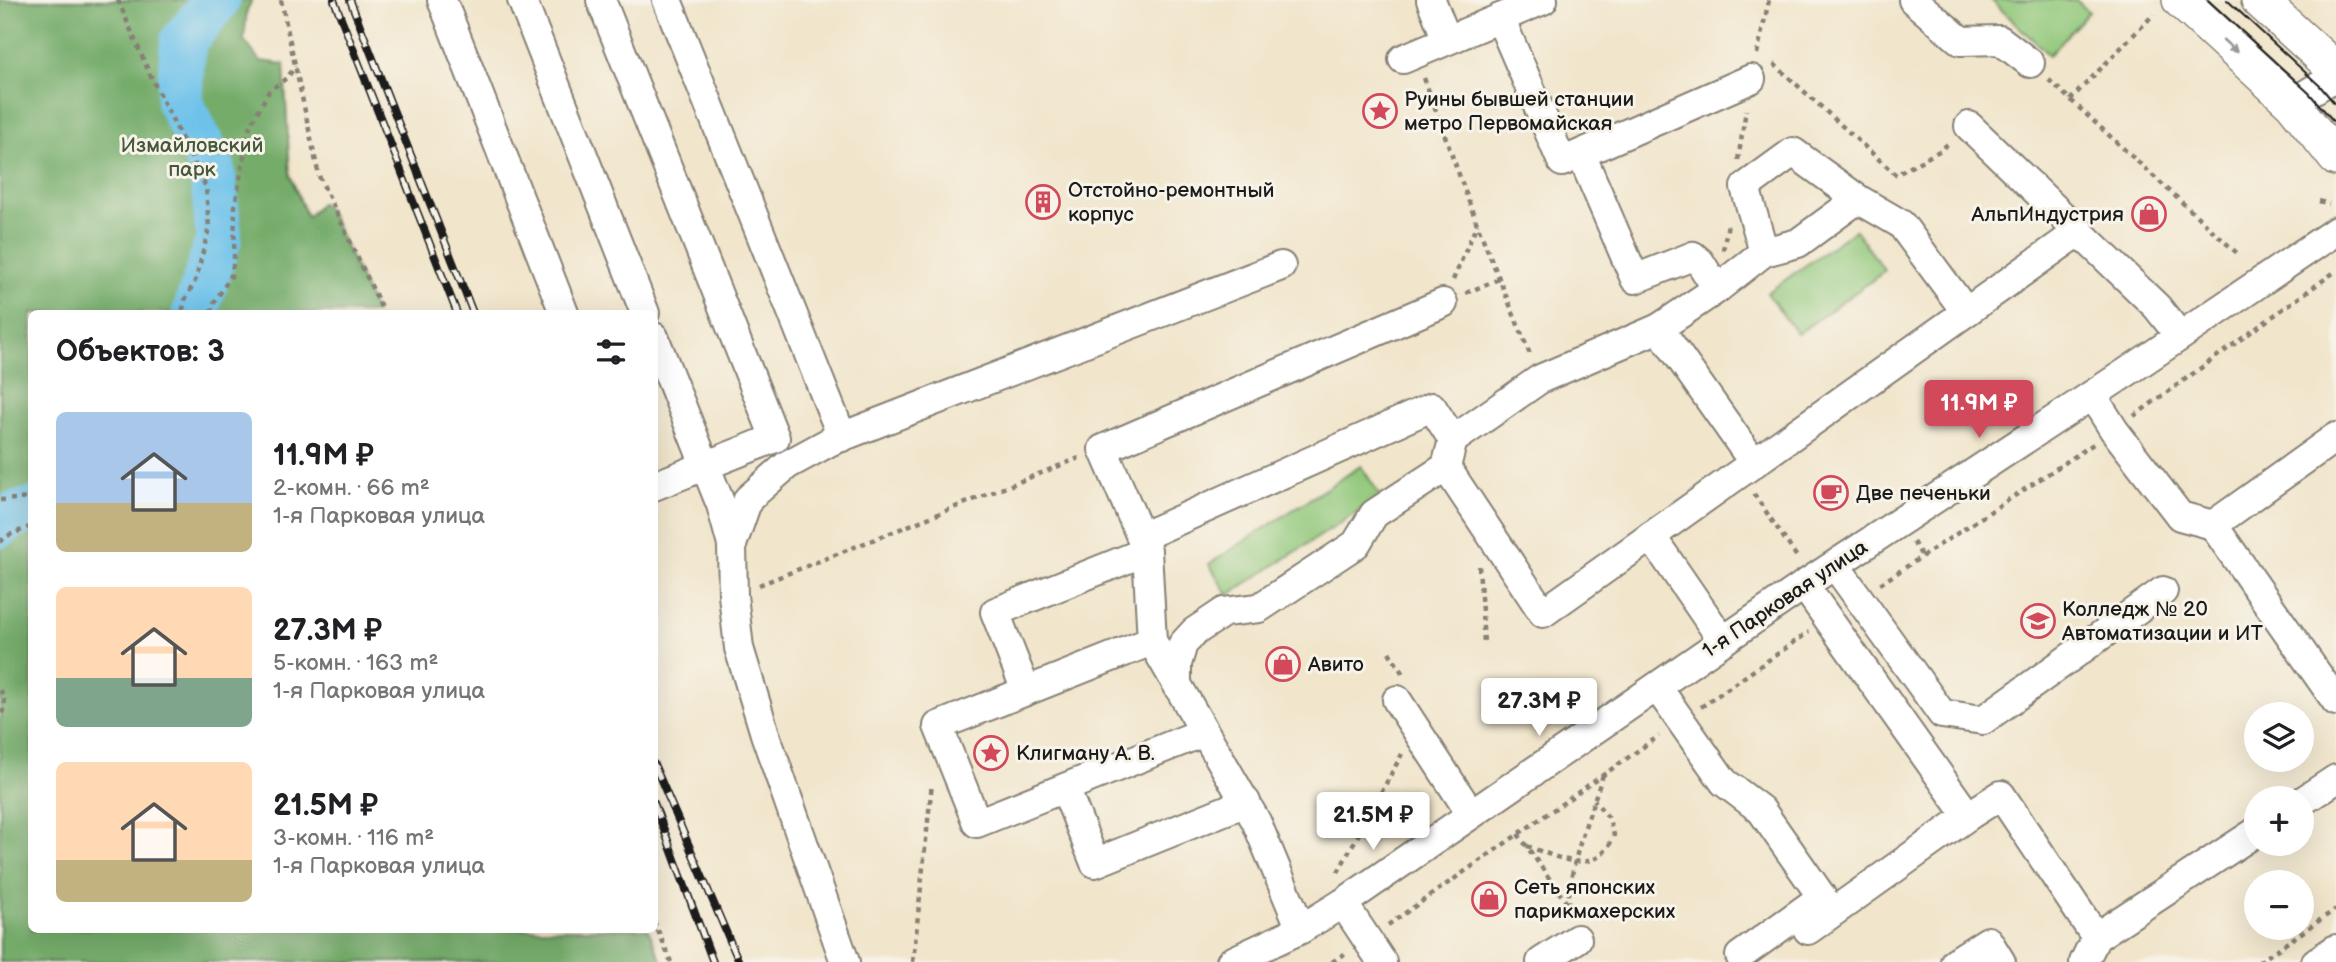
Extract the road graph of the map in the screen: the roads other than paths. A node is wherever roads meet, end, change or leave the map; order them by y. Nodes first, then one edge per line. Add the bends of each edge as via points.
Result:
1 (442, 0) edge
2 (522, 0) edge
3 (601, 0) edge
4 (667, 0) edge
5 (1431, 0) edge
6 (1543, 0) edge
7 (1913, 0) edge
8 (2259, 0) edge
9 (2167, 7) edge
10 (1500, 18) junction
11 (1447, 40) junction
12 (1409, 56) road end
13 (2030, 63) road end
14 (2336, 73) edge
15 (1751, 79) road end
16 (2292, 103) junction
17 (1969, 125) road end
18 (1580, 154) junction
19 (2336, 158) edge
20 (1858, 199) junction
21 (2333, 217) edge
22 (2080, 231) junction
23 (1764, 251) junction
24 (1281, 266) dead end
25 (1717, 289) junction
26 (1443, 303) road end
27 (563, 310) edge
28 (644, 310) edge
29 (1966, 312) junction
30 (1659, 328) junction
31 (2180, 336) junction
32 (658, 347) edge
33 (2092, 395) junction
34 (842, 437) junction
35 (2336, 437) edge
36 (1453, 440) junction
37 (705, 467) junction
38 (1446, 467) junction
39 (1747, 468) junction
40 (658, 485) edge
41 (2213, 525) junction
42 (1651, 536) junction
43 (1144, 544) junction
44 (732, 545) junction
45 (1835, 565) junction
46 (1804, 585) junction
47 (2163, 591) dead end
48 (1152, 641) junction
49 (1723, 641) junction
50 (1177, 686) junction
51 (1657, 687) junction
52 (1026, 691) junction
53 (1397, 700) dead end
54 (2336, 701) edge
55 (1204, 732) junction
56 (2336, 779) edge
57 (1065, 788) junction
58 (2314, 793) edge
59 (1246, 802) junction
60 (1471, 814) junction
61 (1968, 816) junction
62 (2244, 841) edge
63 (1343, 903) junction
64 (1301, 929) junction
65 (1577, 939) road end
66 (2336, 948) edge
67 (2090, 950) edge
68 (1751, 959) edge
69 (845, 962) edge
70 (1231, 962) edge
71 (1382, 962) edge
72 (1541, 962) edge
73 (1955, 962) edge
74 (2001, 962) edge
75 (2316, 962) edge

1 - 27 street
2 - 28 street
3 - 37 street via 775,438
4 - 34 street
5 - 11 street
6 - 10 street
7 - 13 street via 1961,41 2000,40
8 - 14 main road
9 -> 16 main road
10 - 11 street
10 - 18 street via 1562,162
11 - 12 street
14 - 16 street
15 - 18 street
16 - 19 main road
17 - 22 street
18 - 25 street via 1635,279 1693,256
20 - 23 street via 1798,243
20 - 23 street via 1793,152 1745,187
20 - 29 street via 1901,224
21 - 31 street, 1-я Парковая улица
22 - 29 street
22 - 31 street
23 - 25 street
24 - 34 street
25 - 30 street
26 - 43 street via 1103,449
29 - 39 street
30 - 36 street via 1540,379
30 - 39 street
31 - 33 street, 1-я Парковая улица
32 - 37 street
33 - 41 street via 2180,516
33 - 45 street, 1-я Парковая улица
34 - 44 street via 787,465 748,499
35 - 41 street
36 - 38 street
36 - 43 street via 1432,408
37 - 40 street
37 - 44 street
38 - 42 street via 1543,613
38 - 50 street via 1374,514 1356,544 1259,608 1224,612 1194,632 1183,644
39 - 42 street
41 - 54 street
42 - 49 street
43 - 48 street
43 - 52 street via 995,612
44 - 69 street via 739,648
45 - 46 street, 1-я Парковая улица
45 - 47 street via 1942,714 1983,720
46 - 49 street, 1-я Парковая улица
46 - 61 street
48 - 50 street
48 - 52 street
49 - 51 street, 1-я Парковая улица
50 - 55 street
51 - 60 street, 1-я Парковая улица
51 - 68 street via 1724,782 1761,810 1822,897
52 - 57 street via 938,726 972,811 977,823
53 - 60 street
55 - 57 street
55 - 59 street
56 - 58 street
57 - 59 street via 1095,863
59 - 64 street
60 - 63 street, 1-я Парковая улица
61 - 67 street via 2001,795
61 - 68 street
62 - 67 street
63 - 64 street, 1-я Парковая улица
63 - 71 street
64 - 70 street, 1-я Парковая улица
65 - 72 street
66 - 75 street
73 - 74 street via 1988,941

